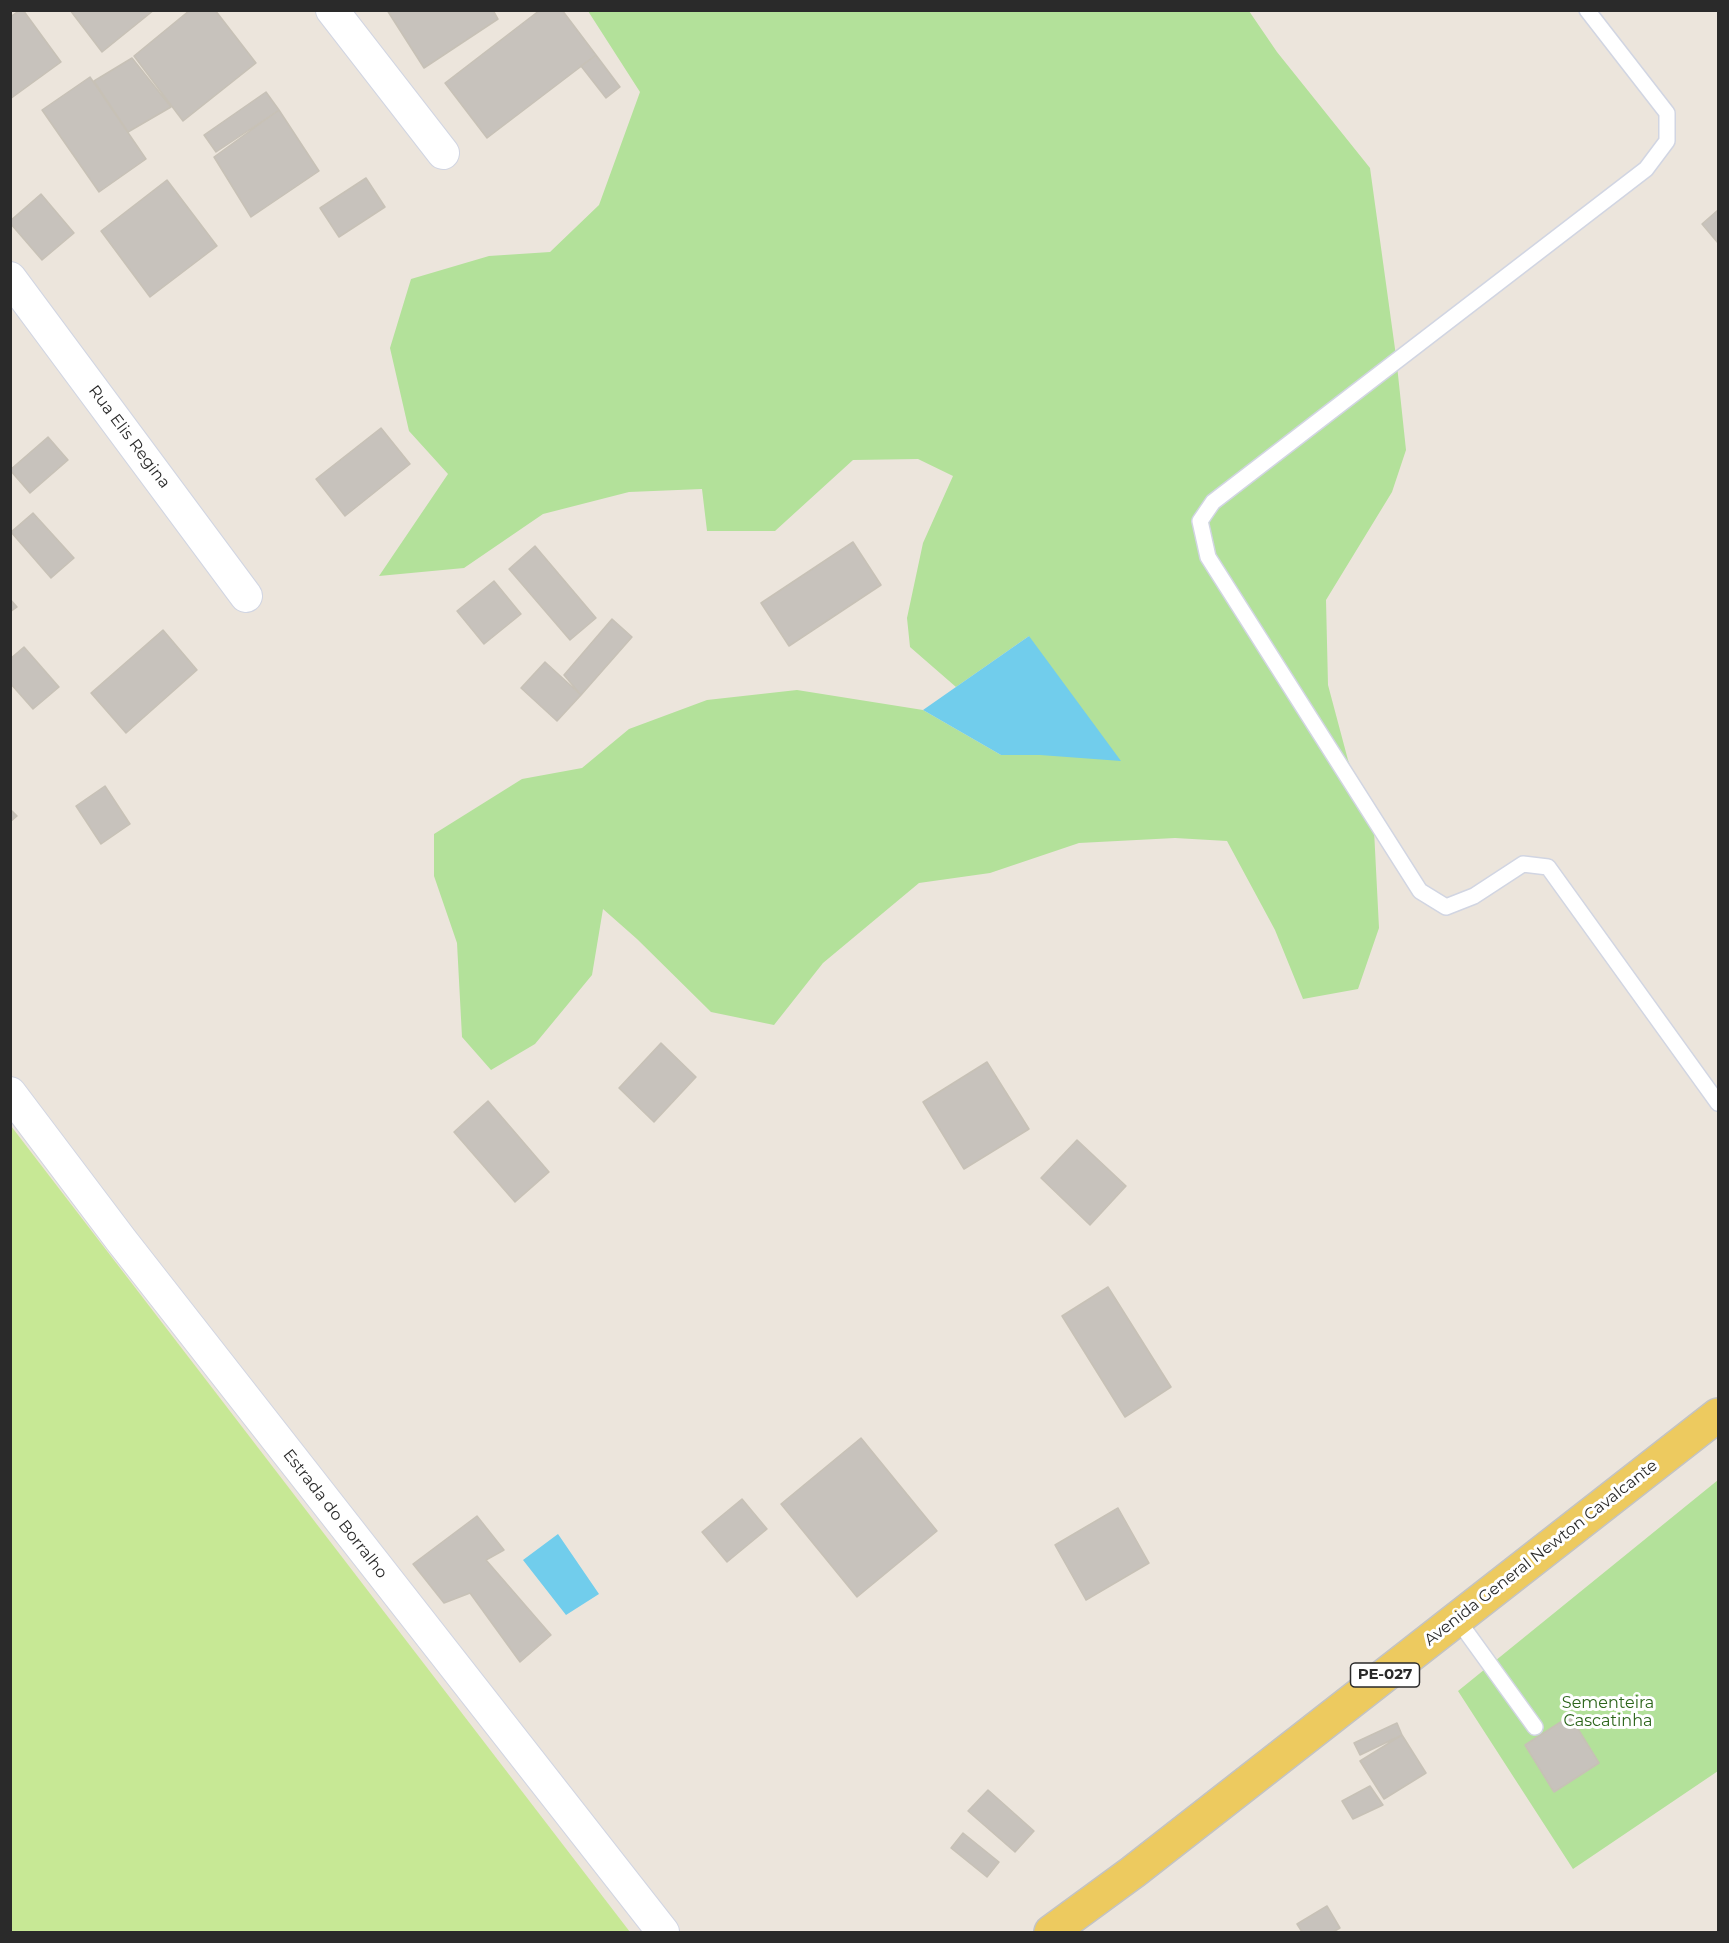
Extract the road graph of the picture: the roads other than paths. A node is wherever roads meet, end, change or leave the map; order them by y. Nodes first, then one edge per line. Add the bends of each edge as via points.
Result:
1 (332, 10) edge
2 (1587, 10) edge
3 (443, 153) dead end
4 (10, 278) edge
5 (246, 596) dead end
6 (10, 1092) edge
7 (1719, 1103) edge
8 (1719, 1416) edge
9 (1457, 1619) junction
10 (1535, 1727) dead end
11 (663, 1932) edge
12 (1051, 1932) edge

1 - 3 street
2 - 7 lane via 1667,113 1667,141 1653,160 1213,502 1200,521 1208,557 1420,891 1446,907 1474,896 1522,864 1548,867
4 - 5 street, Rua Elis Regina
6 - 11 street, Estrada do Borralho via 120,1240
8 - 9 main road, Avenida General Newton Cavalcante / PE-027
9 - 10 lane
9 - 12 main road, Avenida General Newton Cavalcante / PE-027

